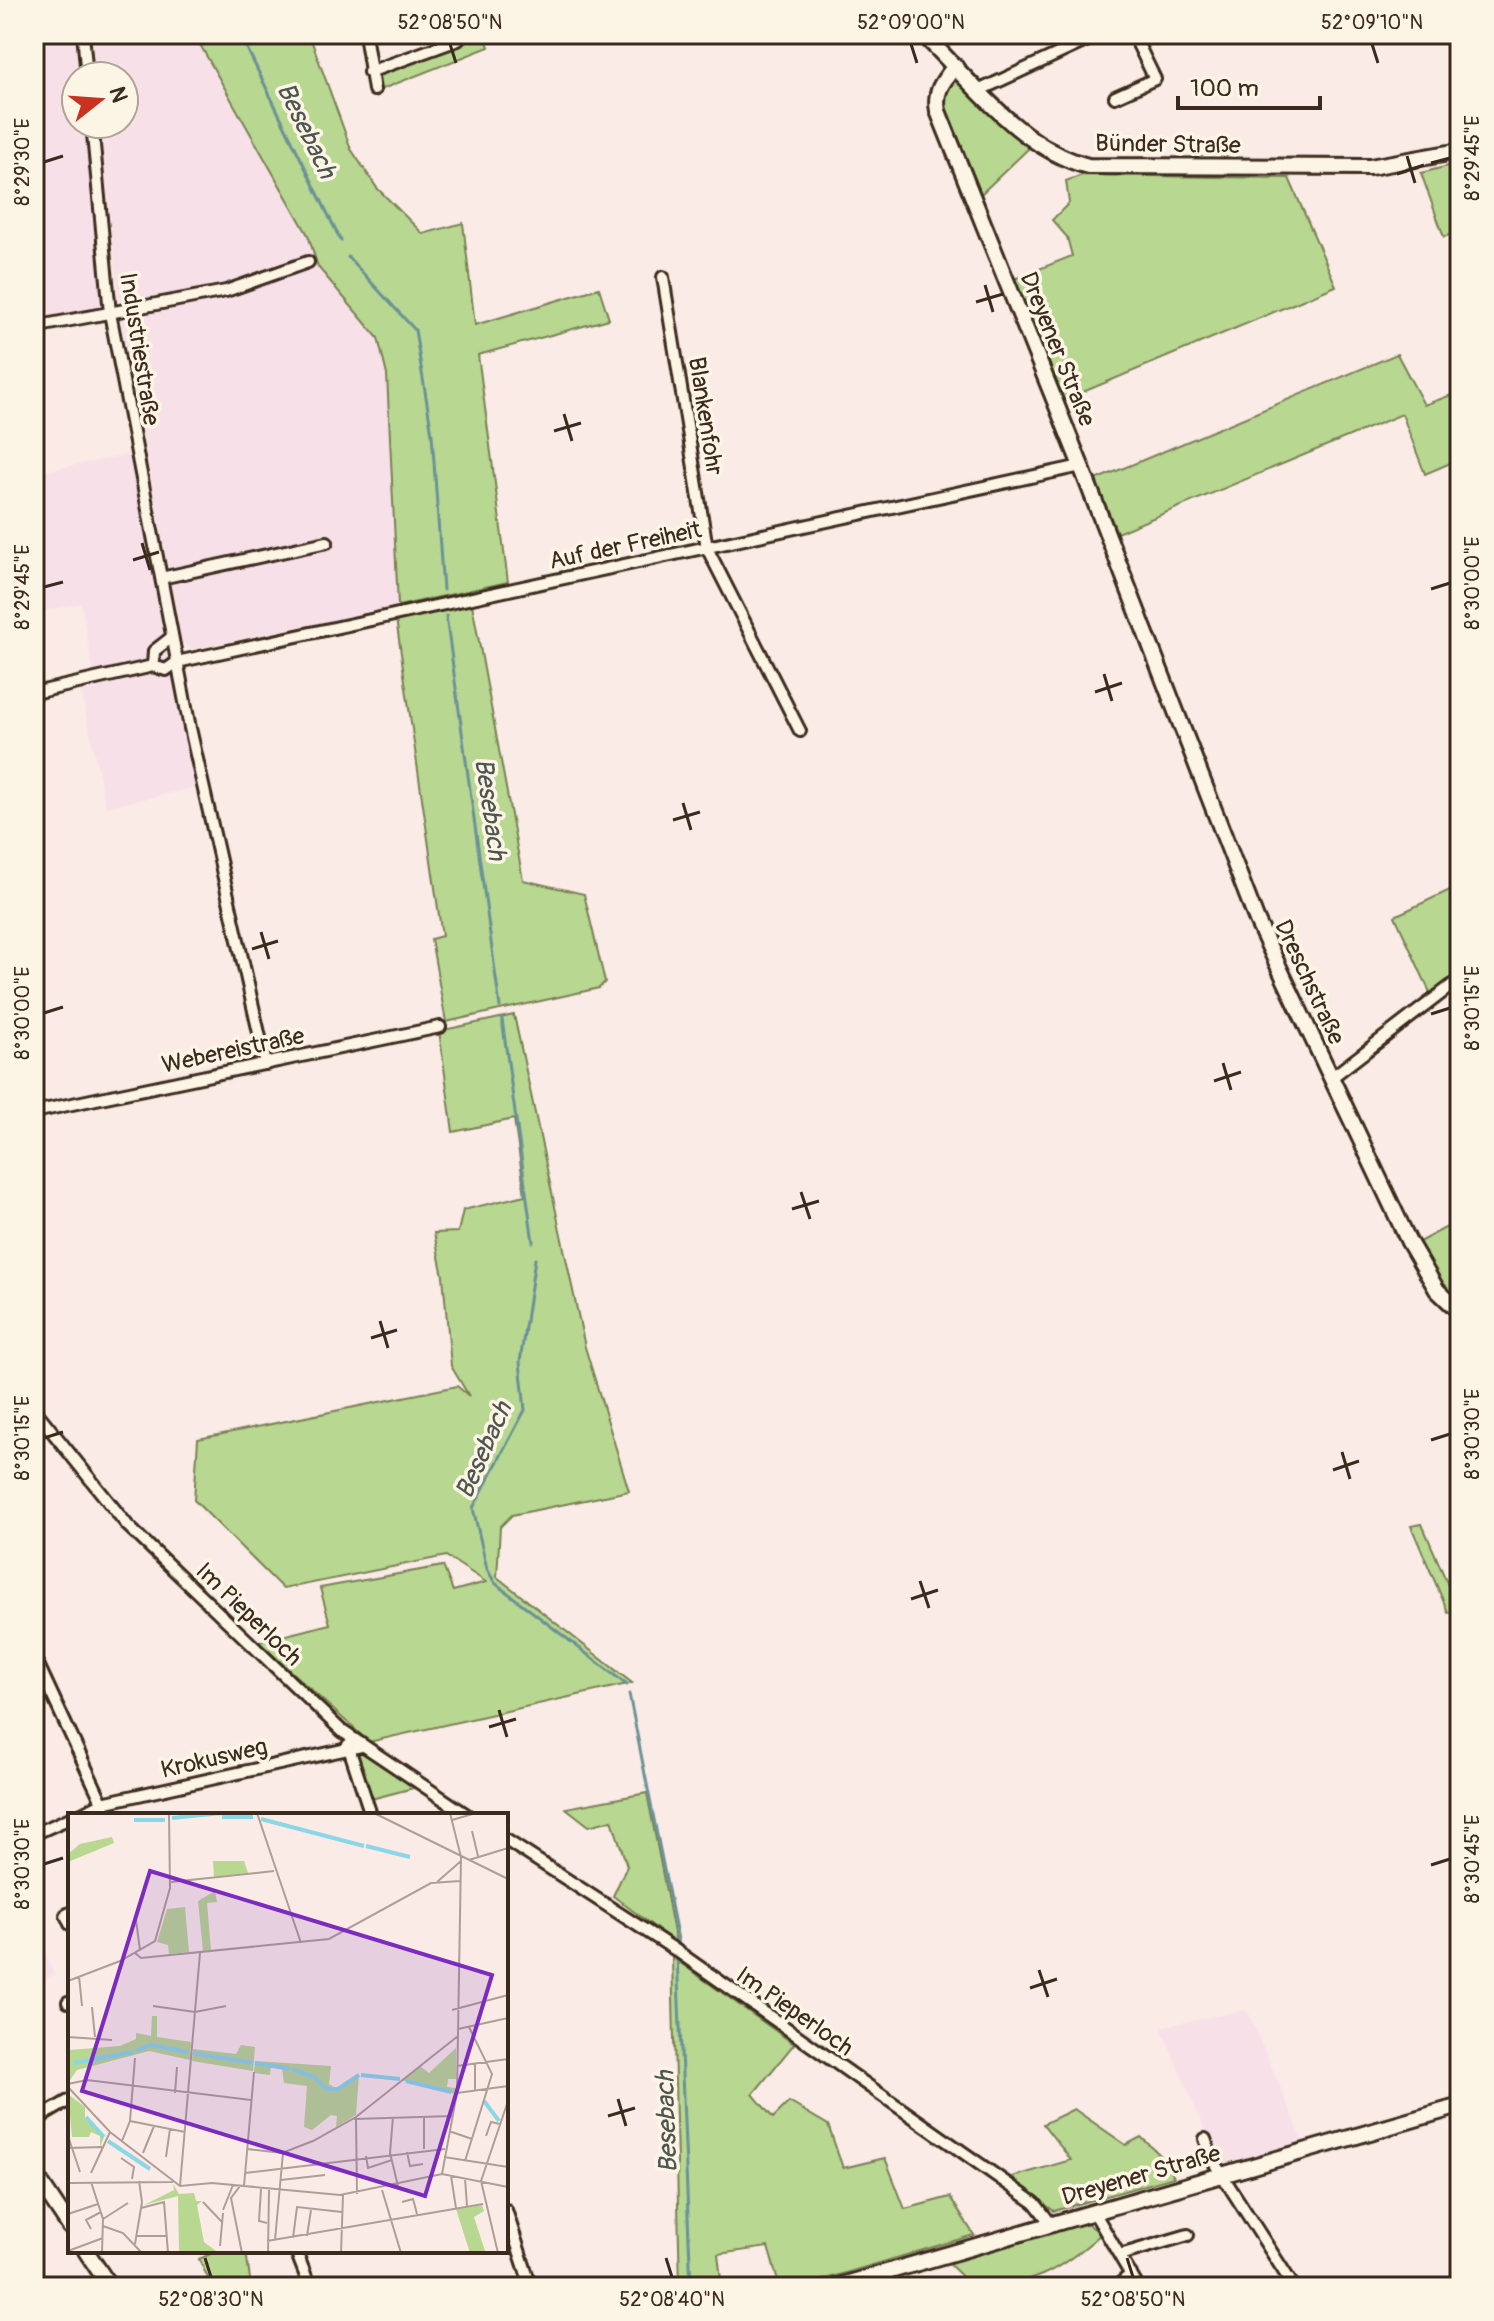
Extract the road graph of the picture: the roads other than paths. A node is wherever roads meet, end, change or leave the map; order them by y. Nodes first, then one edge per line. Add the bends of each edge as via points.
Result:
1 (83, 34) edge
2 (365, 34) edge
3 (923, 34) edge
4 (1101, 34) edge
5 (1133, 34) edge
6 (458, 40) dead end
7 (85, 60) edge
8 (955, 66) junction
9 (369, 72) junction
10 (374, 90) dead end
11 (980, 90) junction
12 (1115, 97) dead end
13 (94, 140) edge
14 (1460, 151) edge
15 (308, 262) dead end
16 (663, 277) dead end
17 (110, 313) junction
18 (34, 327) edge
19 (1081, 466) junction
20 (327, 542) dead end
21 (707, 548) junction
22 (161, 578) junction
23 (172, 637) junction
24 (1155, 652) joint
25 (177, 662) junction
26 (153, 666) junction
27 (34, 693) edge
28 (800, 731) dead end
29 (1460, 979) edge
30 (440, 1027) dead end
31 (266, 1064) junction
32 (1331, 1078) junction
33 (34, 1112) edge
34 (1460, 1312) edge
35 (34, 1409) edge
36 (34, 1656) edge
37 (355, 1748) junction
38 (102, 1803) junction
39 (82, 1813) edge
40 (107, 1813) edge
41 (371, 1813) edge
42 (464, 1813) edge
43 (68, 1819) edge
44 (34, 1834) edge
45 (508, 1841) edge
46 (68, 2101) edge
47 (1460, 2106) edge
48 (34, 2121) edge
49 (1205, 2139) dead end
50 (34, 2173) edge
51 (1222, 2175) junction
52 (1094, 2212) junction
53 (508, 2216) edge
54 (68, 2224) edge
55 (1051, 2224) junction
56 (1188, 2235) dead end
57 (87, 2253) edge
58 (297, 2253) edge
59 (1120, 2255) junction
60 (1131, 2274) junction
61 (867, 2283) edge
62 (110, 2287) edge
63 (310, 2287) edge
64 (531, 2287) edge
65 (835, 2287) edge
66 (1116, 2287) edge
67 (1138, 2287) edge
68 (1294, 2287) edge

1 - 7 street
2 - 9 street
3 - 8 street, Bünder Straße
4 - 11 street
5 - 12 street via 1155,79
6 - 9 street
8 - 11 street, Bünder Straße
8 - 19 street, Dreyener Straße via 935,97 938,111
9 - 10 street
11 - 14 street, Bünder Straße via 1043,148 1088,166 1370,167
13 - 17 street, Industriestraße
15 - 17 street via 226,291
16 - 21 street, Blankenfohr
17 - 18 street
17 - 22 street, Industriestraße
19 - 21 street, Auf der Freiheit
19 - 24 street, Dreyener Straße
20 - 22 street
21 - 25 street, Auf der Freiheit
21 - 28 street, Blankenfohr
22 - 23 street, Industriestraße
23 - 25 street, Industriestraße
23 - 26 street via 154,651
24 - 32 street, Dreschstraße via 1257,921
25 - 26 street via 166,670
25 - 31 street, Industriestraße
26 - 27 street
29 - 32 street
30 - 31 street, Webereistraße
31 - 33 street, Webereistraße
32 - 34 street, Dreschstraße via 1409,1242 1437,1290
35 - 37 street, Im Pieperloch via 128,1526
36 - 38 street
37 - 38 street, Krokusweg
37 - 41 street
37 - 42 street
38 - 39 street, Krokusweg
38 - 40 street
43 - 44 street
45 - 55 street, Im Pieperloch via 674,1949 1035,2203
46 - 48 street
47 - 51 street, Dreyener Straße
49 - 51 street
50 - 54 street
51 - 52 street, Dreyener Straße
51 - 68 street
52 - 55 street, Dreyener Straße
52 - 59 street
53 - 64 street
55 - 61 street, Dreyener Straße
56 - 59 street
57 - 62 street
58 - 63 street
59 - 60 street
60 - 66 street
60 - 67 street
61 - 65 street, Dreyener Straße

